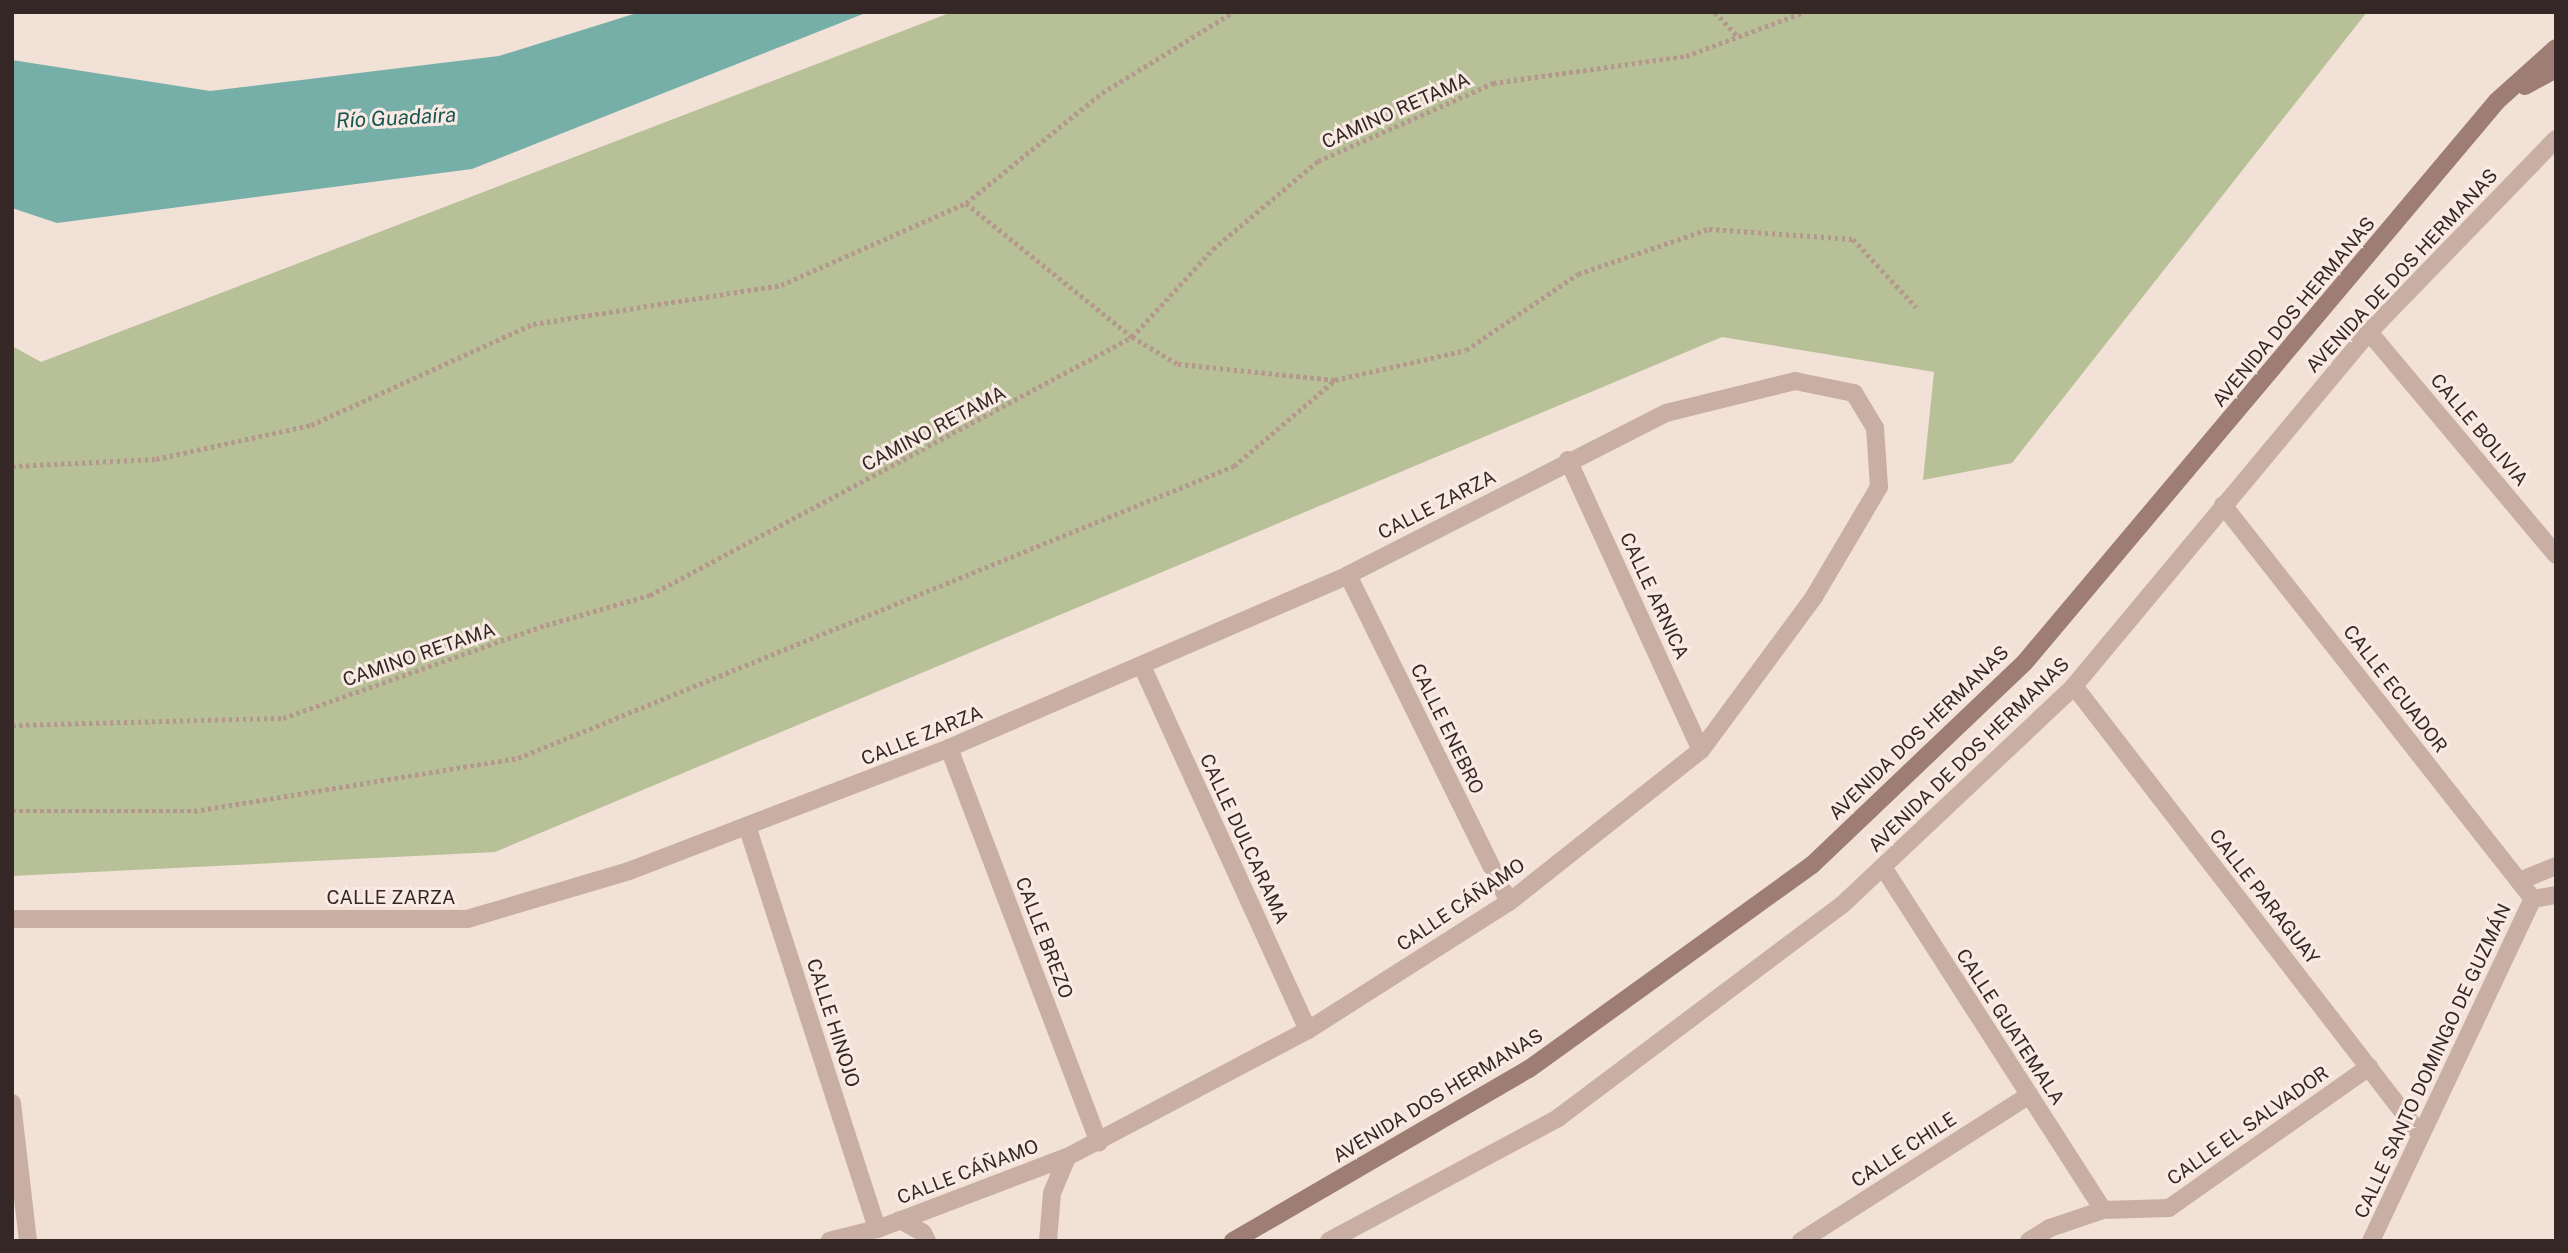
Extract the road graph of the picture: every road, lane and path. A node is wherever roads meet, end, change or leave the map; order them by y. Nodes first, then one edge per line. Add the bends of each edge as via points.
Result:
1 (1233, 12) edge
2 (1715, 12) edge
3 (1804, 12) edge
4 (1738, 37) junction
5 (2556, 48) edge
6 (2556, 69) edge
7 (2497, 101) junction
8 (2556, 139) edge
9 (966, 203) junction
10 (1916, 307) dead end
11 (2369, 332) junction
12 (1132, 337) junction
13 (1335, 380) junction
14 (1795, 381) joint
15 (1568, 460) junction
16 (12, 466) edge
17 (2223, 505) junction
18 (2556, 555) edge
19 (1348, 575) junction
20 (1142, 666) junction
21 (2074, 685) junction
22 (12, 725) edge
23 (949, 748) junction
24 (1700, 750) junction
25 (12, 811) edge
26 (748, 829) junction
27 (2556, 866) edge
28 (1883, 867) junction
29 (2519, 881) junction
30 (2556, 895) edge
31 (2533, 899) junction
32 (1509, 902) junction
33 (12, 919) edge
34 (1308, 1030) junction
35 (2369, 1067) junction
36 (2029, 1095) junction
37 (12, 1103) edge
38 (2420, 1134) junction
39 (1099, 1142) junction
40 (1067, 1157) junction
41 (2103, 1210) junction
42 (900, 1220) junction
43 (877, 1229) junction
44 (28, 1241) edge
45 (829, 1241) edge
46 (927, 1241) edge
47 (1048, 1241) edge
48 (1233, 1241) edge
49 (1329, 1241) edge
50 (1801, 1241) edge
51 (2029, 1241) edge
52 (2371, 1241) edge

1 - 9 path via 1102,93
2 - 4 path
3 - 4 path, CAMINO RETAMA
4 - 12 path, CAMINO RETAMA via 1686,56 1493,83 1318,161 1213,249
5 - 7 main road, AVENIDA DOS HERMANAS
6 - 7 main road, AVENIDA DOS HERMANAS
7 - 48 main road, AVENIDA DOS HERMANAS via 2025,662 1812,865 1529,1069
8 - 11 street, AVENIDA DE DOS HERMANAS
9 - 12 path
9 - 16 path via 781,285 533,324 311,425 156,459
10 - 13 path via 1853,239 1709,229 1578,274 1466,350
11 - 17 street, AVENIDA DE DOS HERMANAS
11 - 18 street, CALLE BOLIVIA
12 - 13 path via 1178,364
12 - 22 path, CAMINO RETAMA via 650,595 546,625 283,718
13 - 25 path via 1234,466 517,758 194,811
14 - 15 street, CALLE ZARZA via 1666,412
14 - 24 street, CALLE CÁÑAMO via 1854,393 1875,428 1878,487 1814,597
15 - 19 street, CALLE ZARZA
15 - 24 street, CALLE ARNICA
17 - 21 street, AVENIDA DE DOS HERMANAS
17 - 29 street, CALLE ECUADOR
19 - 20 street, CALLE ZARZA
19 - 32 street, CALLE ENEBRO
20 - 23 street, CALLE ZARZA
20 - 34 street, CALLE DULCARAMA
21 - 28 street, AVENIDA DE DOS HERMANAS
21 - 35 street, CALLE PARAGUAY
23 - 26 street, CALLE ZARZA
23 - 39 street, CALLE BREZO
24 - 32 street, CALLE CÁÑAMO
26 - 33 street, CALLE ZARZA via 629,871 467,919
26 - 43 street, CALLE HINOJO
27 - 29 street
28 - 36 street, CALLE GUATEMALA
28 - 49 street, AVENIDA DE DOS HERMANAS via 1842,905 1558,1118
29 - 31 street, CALLE ECUADOR
30 - 31 street
31 - 38 street, CALLE SANTO DOMINGO DE GUZMÁN
32 - 34 street, CALLE CÁÑAMO
34 - 39 street, CALLE CÁÑAMO
35 - 38 street, CALLE PARAGUAY
35 - 41 street, CALLE EL SALVADOR via 2169,1208
36 - 41 street, CALLE GUATEMALA
36 - 50 street, CALLE CHILE
37 - 44 street
38 - 52 street, CALLE SANTO DOMINGO DE GUZMÁN
39 - 40 street, CALLE CÁÑAMO
40 - 42 street, CALLE CÁÑAMO
40 - 47 street via 1052,1193
41 - 51 street, CALLE EL SALVADOR via 2050,1228
42 - 43 street, CALLE CÁÑAMO
42 - 46 street via 923,1233
43 - 45 street, CALLE CÁÑAMO

